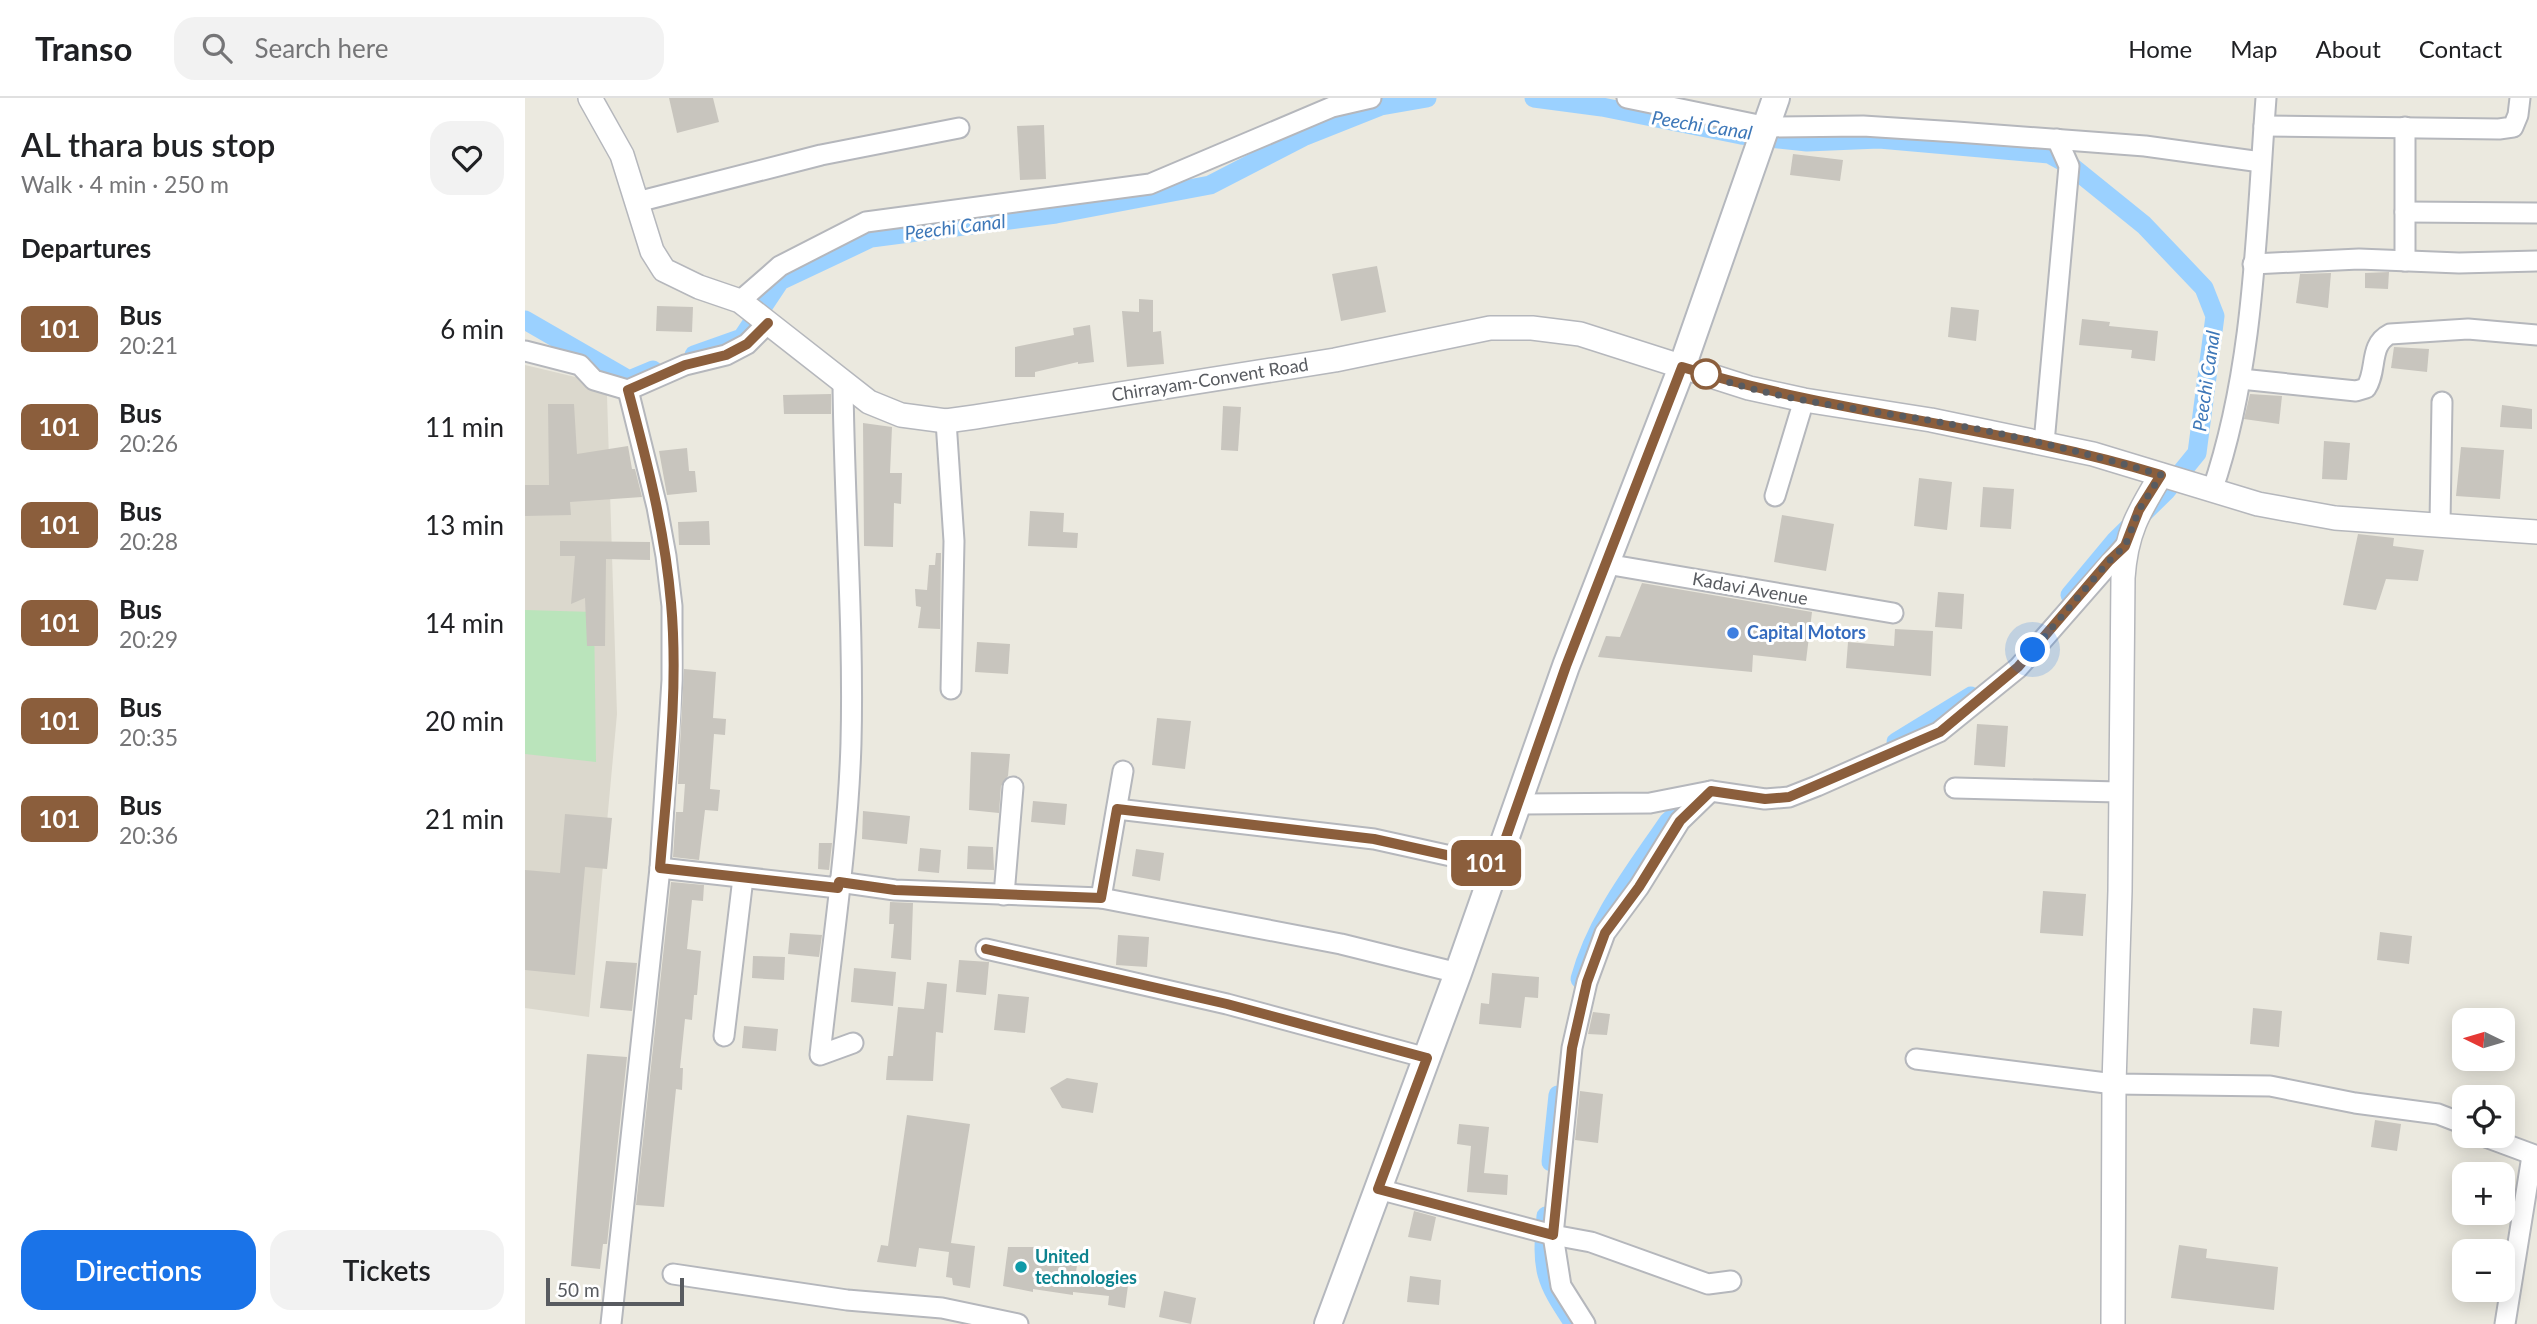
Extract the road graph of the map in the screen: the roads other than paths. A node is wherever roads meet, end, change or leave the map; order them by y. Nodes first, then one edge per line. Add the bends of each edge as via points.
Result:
1 (590, 98) edge
2 (1371, 98) edge
3 (1627, 98) edge
4 (1776, 98) edge
5 (2266, 98) edge
6 (2520, 98) edge
7 (2264, 126) junction
8 (2405, 127) junction
9 (959, 128) dead end
10 (1765, 136) junction
11 (2057, 139) junction
12 (2261, 162) junction
13 (637, 202) junction
14 (2405, 212) junction
15 (2537, 214) edge
16 (2405, 261) junction
17 (2537, 261) edge
18 (2253, 264) junction
19 (755, 313) junction
20 (2537, 335) edge
21 (525, 351) edge
22 (1682, 367) junction
23 (2241, 379) junction
24 (843, 382) junction
25 (628, 390) junction
26 (1804, 400) junction
27 (2442, 402) dead end
28 (946, 421) junction
29 (2044, 443) junction
30 (2162, 476) junction
31 (2212, 491) junction
32 (1775, 496) dead end
33 (2440, 523) junction
34 (2537, 532) edge
35 (2128, 539) junction
36 (1606, 564) junction
37 (1893, 614) dead end
38 (950, 689) dead end
39 (1123, 771) dead end
40 (1013, 788) dead end
41 (1955, 788) dead end
42 (1711, 791) junction
43 (2119, 792) junction
44 (1518, 804) junction
45 (1117, 809) junction
46 (1496, 866) junction
47 (660, 868) junction
48 (743, 878) junction
49 (838, 885) junction
50 (1004, 895) junction
51 (1101, 898) junction
52 (986, 949) dead end
53 (1458, 973) junction
54 (724, 1036) dead end
55 (853, 1043) dead end
56 (1427, 1058) junction
57 (1916, 1059) dead end
58 (2113, 1084) junction
59 (2452, 1119) edge
60 (2514, 1148) edge
61 (2535, 1156) edge
62 (1378, 1189) junction
63 (1553, 1235) junction
64 (673, 1274) dead end
65 (1731, 1281) dead end
66 (611, 1324) edge
67 (1018, 1324) edge
68 (1328, 1324) edge
69 (1585, 1324) edge
70 (2113, 1324) edge
71 (2505, 1324) edge

1 - 13 street, Chirrayam-Convent Road via 622,155
2 - 19 street via 1332,107 1150,184 866,222 780,266
3 - 10 street
4 - 10 main road
5 - 7 street
6 - 8 street via 2512,127
7 - 8 street
7 - 12 street
8 - 14 street
9 - 13 street via 821,155
10 - 11 street via 1863,125
10 - 22 main road
11 - 12 street
11 - 29 street via 2069,166
12 - 18 street
13 - 19 street, Chirrayam-Convent Road via 652,251 664,270
14 - 15 street
14 - 16 street
16 - 17 street
16 - 18 street
18 - 23 street
19 - 24 street, Chirrayam-Convent Road
19 - 25 street via 747,344
20 - 23 street via 2468,329 2390,334 2376,347 2371,380 2356,391
21 - 25 street via 580,365 594,380
22 - 26 street, Chirrayam-Convent Road
22 - 28 street, Chirrayam-Convent Road via 1580,334 1490,328 1335,360
22 - 36 main road
23 - 31 street via 2229,442
24 - 28 street, Chirrayam-Convent Road via 869,402 901,415
24 - 49 street via 851,743
25 - 47 street via 657,507 672,606 669,752
26 - 29 street, Chirrayam-Convent Road
26 - 32 street
27 - 33 street
28 - 38 street via 954,541
29 - 30 street, Chirrayam-Convent Road
30 - 31 street, Chirrayam-Convent Road
30 - 35 street via 2139,510
31 - 33 street, Chirrayam-Convent Road via 2335,518
33 - 34 street, Chirrayam-Convent Road
35 - 42 street via 2018,667 1940,732 1789,797 1765,799
35 - 43 street
36 - 37 street, Kadavi Avenue
36 - 44 main road
39 - 45 street
40 - 50 street
41 - 43 street
42 - 44 street via 1650,803
42 - 63 street via 1680,821 1605,933 1587,982 1572,1048
43 - 58 street
44 - 46 main road
45 - 46 street via 1374,839
45 - 51 street
46 - 53 main road
47 - 48 street
47 - 66 street
48 - 49 street
48 - 54 street
49 - 50 street
49 - 55 street via 820,1055
50 - 51 street
51 - 53 street via 1341,944
52 - 56 street via 1227,1004
53 - 56 main road
56 - 62 main road
57 - 58 street
58 - 59 street via 2270,1086
58 - 70 street
60 - 61 street
61 - 71 street
62 - 63 street
62 - 68 main road
63 - 65 street via 1591,1242 1707,1284
63 - 69 street via 1561,1286
64 - 67 street via 847,1300 942,1308

